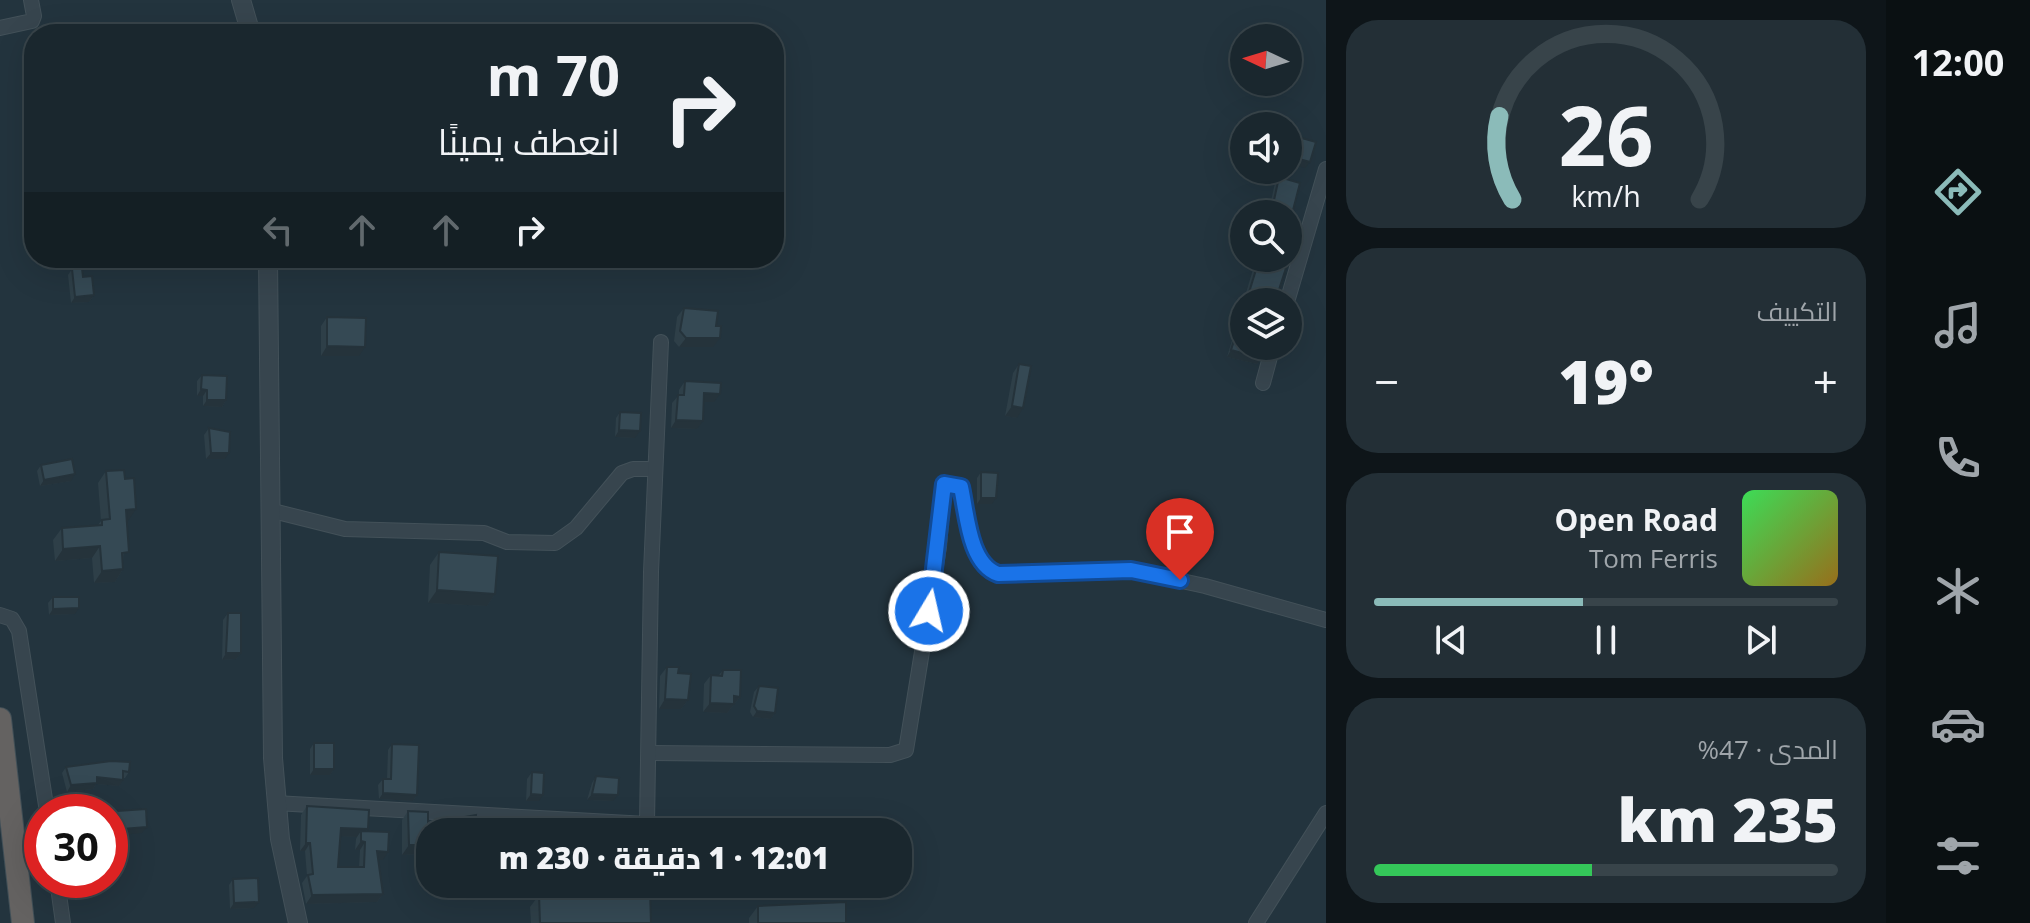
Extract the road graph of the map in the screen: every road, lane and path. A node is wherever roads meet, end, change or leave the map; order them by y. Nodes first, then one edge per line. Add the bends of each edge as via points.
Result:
1 (31, 0) edge
2 (241, 0) edge
3 (249, 24) edge
4 (0, 28) edge
5 (1326, 169) edge
6 (268, 268) edge
7 (1291, 288) edge
8 (661, 342) dead end
9 (1269, 360) edge
10 (1263, 383) dead end
11 (655, 469) junction
12 (269, 510) junction
13 (0, 615) edge
14 (1326, 620) edge
15 (0, 719) edge
16 (650, 753) junction
17 (44, 794) edge
18 (275, 803) junction
19 (1326, 813) edge
20 (60, 898) edge
21 (23, 923) edge
22 (63, 923) edge
23 (298, 923) edge
24 (1256, 923) edge

1 - 4 street via 32,21
2 - 3 street
5 - 7 street
6 - 12 street
8 - 11 street
9 - 10 street
11 - 12 street via 622,473 576,528 555,543 507,542 484,533 345,529
11 - 16 street
12 - 18 street
13 - 17 street via 12,619 19,631
14 - 16 street via 1131,570 998,574 977,555 961,487 944,484 906,750 890,755
15 - 21 highway
16 - 18 street via 646,825
18 - 23 street
19 - 24 street
20 - 22 street

